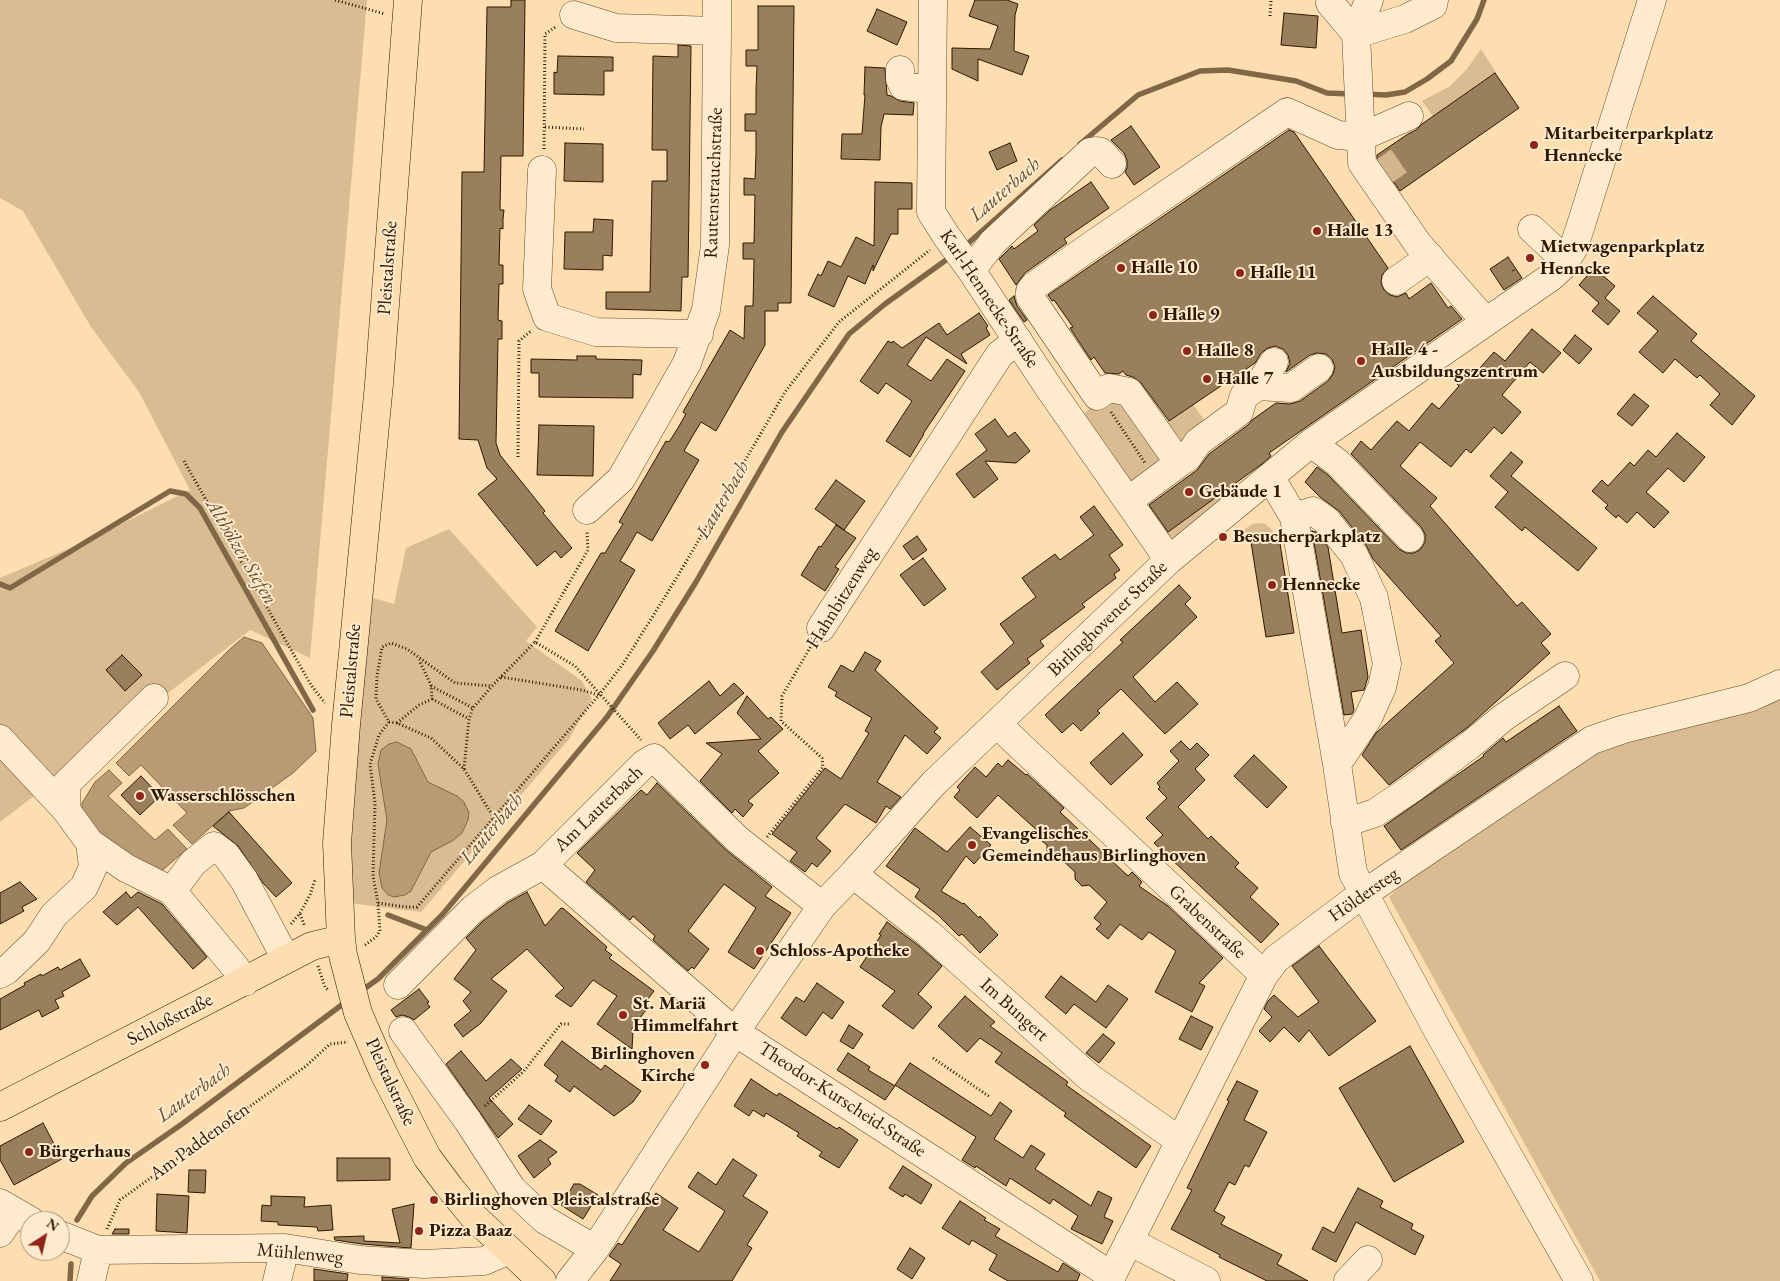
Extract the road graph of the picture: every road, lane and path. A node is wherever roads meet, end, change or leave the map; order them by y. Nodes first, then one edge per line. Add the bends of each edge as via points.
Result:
1 (335, 0) edge
2 (717, 0) edge
3 (934, 0) edge
4 (1271, 0) edge
5 (1331, 0) edge
6 (1369, 0) edge
7 (1434, 0) edge
8 (1652, 0) edge
9 (400, 8) edge
10 (574, 15) joint
11 (1270, 16) dead end
12 (716, 31) junction
13 (1356, 34) junction
14 (900, 70) dead end
15 (932, 90) junction
16 (1409, 116) dead end
17 (1360, 125) junction
18 (544, 127) junction
19 (584, 128) dead end
20 (1112, 164) dead end
21 (542, 170) joint
22 (1121, 210) dead end
23 (1532, 229) dead end
24 (958, 253) junction
25 (1430, 257) junction
26 (1567, 262) junction
27 (1396, 281) dead end
28 (992, 300) junction
29 (547, 317) junction
30 (1486, 322) junction
31 (699, 334) junction
32 (1018, 340) junction
33 (1274, 362) dead end
34 (1077, 367) junction
35 (1319, 368) dead end
36 (1258, 386) junction
37 (1049, 388) junction
38 (1099, 395) junction
39 (1311, 443) junction
40 (518, 457) dead end
41 (184, 461) dead end
42 (1179, 463) junction
43 (1270, 477) junction
44 (1157, 479) junction
45 (1128, 501) junction
46 (587, 510) joint
47 (1294, 516) junction
48 (1410, 538) dead end
49 (1169, 560) junction
50 (821, 628) joint
51 (535, 642) junction
52 (418, 658) junction
53 (1565, 676) dead end
54 (501, 677) junction
55 (1780, 684) edge
56 (431, 686) junction
57 (492, 686) junction
58 (599, 695) junction
59 (154, 698) dead end
60 (432, 699) junction
61 (473, 708) junction
62 (469, 719) junction
63 (389, 722) junction
64 (397, 723) junction
65 (346, 725) junction
66 (998, 725) junction
67 (636, 734) dead end
68 (0, 739) edge
69 (1337, 764) junction
70 (464, 769) junction
71 (66, 810) junction
72 (494, 818) junction
73 (1345, 823) junction
74 (90, 843) junction
75 (754, 853) junction
76 (543, 865) junction
77 (126, 868) junction
78 (853, 874) junction
79 (84, 887) junction
80 (172, 890) junction
81 (1364, 894) junction
82 (378, 903) junction
83 (822, 906) junction
84 (354, 941) junction
85 (286, 959) junction
86 (0, 974) edge
87 (1264, 975) junction
88 (245, 982) junction
89 (398, 985) dead end
90 (570, 1024) dead end
91 (403, 1031) dead end
92 (736, 1032) junction
93 (351, 1042) dead end
94 (933, 1058) dead end
95 (990, 1097) dead end
96 (0, 1108) edge
97 (468, 1121) junction
98 (1180, 1141) junction
99 (0, 1237) edge
100 (70, 1239) edge
101 (1129, 1241) junction
102 (285, 1248) junction
103 (0, 1249) edge
104 (595, 1249) junction
105 (98, 1250) junction
106 (509, 1250) junction
107 (1368, 1260) dead end
108 (1110, 1278) edge
109 (91, 1281) edge
110 (277, 1281) edge
111 (542, 1281) edge
112 (570, 1281) edge
113 (1206, 1281) edge
114 (1348, 1281) edge
115 (1579, 1281) edge

1 - 9 path
2 - 12 street, Rautenstrauchstraße
3 - 15 street, Karl-Hennecke-Straße
4 - 11 path
5 - 13 street
6 - 13 street
7 - 13 street via 1433,5 1405,19
8 - 26 street, Birlinghovener Straße
9 - 65 main road, Pleistalstraße via 381,365
10 - 12 street via 616,28
10 - 18 path via 546,34
12 - 31 street, Rautenstrauchstraße via 714,245 706,310
13 - 17 street
14 - 15 street via 903,86
15 - 24 street, Karl-Hennecke-Straße via 931,212
16 - 17 street
17 - 25 street via 1362,163 1377,176 1418,244
17 - 34 street via 1338,135 1287,112 1217,164 1034,286 1030,297
18 - 19 path
18 - 21 path
20 - 24 street via 1101,152 1090,152 993,242
21 - 29 street via 538,289
22 - 28 street
23 - 26 street
24 - 28 street, Karl-Hennecke-Straße
24 - 58 path via 839,322 785,392 676,579 623,664
25 - 27 street
25 - 30 street
26 - 30 street, Birlinghovener Straße via 1552,277
28 - 32 street, Karl-Hennecke-Straße
29 - 31 street via 596,332
29 - 40 path via 519,341
30 - 39 street, Birlinghovener Straße
31 - 46 street, Rautenstrauchstraße via 687,363 621,479
32 - 37 street, Karl-Hennecke-Straße
32 - 50 street, Hahnbitzenweg via 1000,354
33 - 36 street
34 - 37 street
34 - 38 street
35 - 36 street via 1291,388
36 - 42 street via 1244,396 1239,412 1198,442 1188,457
37 - 45 street, Karl-Hennecke-Straße
38 - 42 street via 1109,388 1129,392
38 - 44 path
39 - 43 street, Birlinghovener Straße
39 - 48 street via 1338,463
41 - 65 path via 312,685 331,712
42 - 44 street
43 - 47 street
43 - 49 street, Birlinghovener Straße
44 - 45 street
45 - 49 street, Karl-Hennecke-Straße
46 - 51 path via 588,550
47 - 69 street
47 - 69 street via 1313,511 1327,521 1354,555 1374,598 1387,664 1382,687 1368,718
49 - 66 street, Birlinghovener Straße
50 - 75 path, Hahnbitzenweg via 782,696 781,721 822,758 823,767
51 - 54 path
51 - 58 path via 575,666
52 - 56 path
52 - 57 path via 455,682
52 - 63 path via 407,649 391,643 382,647 376,699
53 - 73 street via 1504,717 1414,787 1375,813
54 - 57 path
54 - 58 path
55 - 81 street, Höldersteg via 1749,698 1592,740
56 - 60 path
56 - 61 path
57 - 61 path
58 - 67 path
58 - 72 path
59 - 71 street via 66,784
60 - 62 path
60 - 64 path
61 - 62 path
62 - 70 path
63 - 64 path
63 - 82 path via 379,735 370,764 375,803 373,876
64 - 70 path via 430,738
65 - 84 main road, Pleistalstraße via 337,843
66 - 78 street, Birlinghovener Straße via 934,783
66 - 87 street, Grabenstraße
68 - 71 street
69 - 73 street
70 - 72 path
71 - 74 street
72 - 82 path via 417,907
73 - 81 street via 1353,873
74 - 77 street
74 - 79 street via 93,867
75 - 76 street, Am Lauterbach via 654,758 644,764
75 - 83 street, Am Lauterbach
76 - 89 street, Am Lauterbach via 479,904
76 - 92 street, Theodor-Kurscheid-Straße
77 - 79 street
77 - 80 street
78 - 83 street, Birlinghovener Straße
78 - 98 street, Im Bungert via 929,934 1089,1077
79 - 86 street via 54,915 37,941
80 - 85 street via 193,863 214,846 226,855 244,880
80 - 88 street
81 - 87 street, Höldersteg via 1276,959
81 - 115 street
82 - 84 path via 380,931 376,937
83 - 92 street, Birlinghovener Straße
84 - 85 main road, Schloßstraße via 312,946
84 - 106 main road, Pleistalstraße via 350,982 358,1013 384,1073 427,1157 474,1216
85 - 88 main road, Schloßstraße
87 - 98 street, Höldersteg
88 - 96 main road, Schloßstraße
90 - 97 path via 561,1024 524,1071
91 - 97 street
92 - 104 street, Birlinghovener Straße
92 - 108 street, Theodor-Kurscheid-Straße
93 - 105 path, Am Paddenofen via 330,1044 306,1066 120,1200
94 - 95 path
97 - 104 street via 512,1189 545,1220
98 - 101 street, Höldersteg
99 - 103 street via 3,1242
100 - 105 street, Mühlenweg
101 - 108 street, Höldersteg
101 - 113 street
102 - 105 street, Mühlenweg
102 - 106 street, Mühlenweg via 360,1260 424,1264 484,1260
102 - 110 street
104 - 112 street, Birlinghovener Straße
105 - 109 street
106 - 111 main road, Pleistalstraße
107 - 114 street

